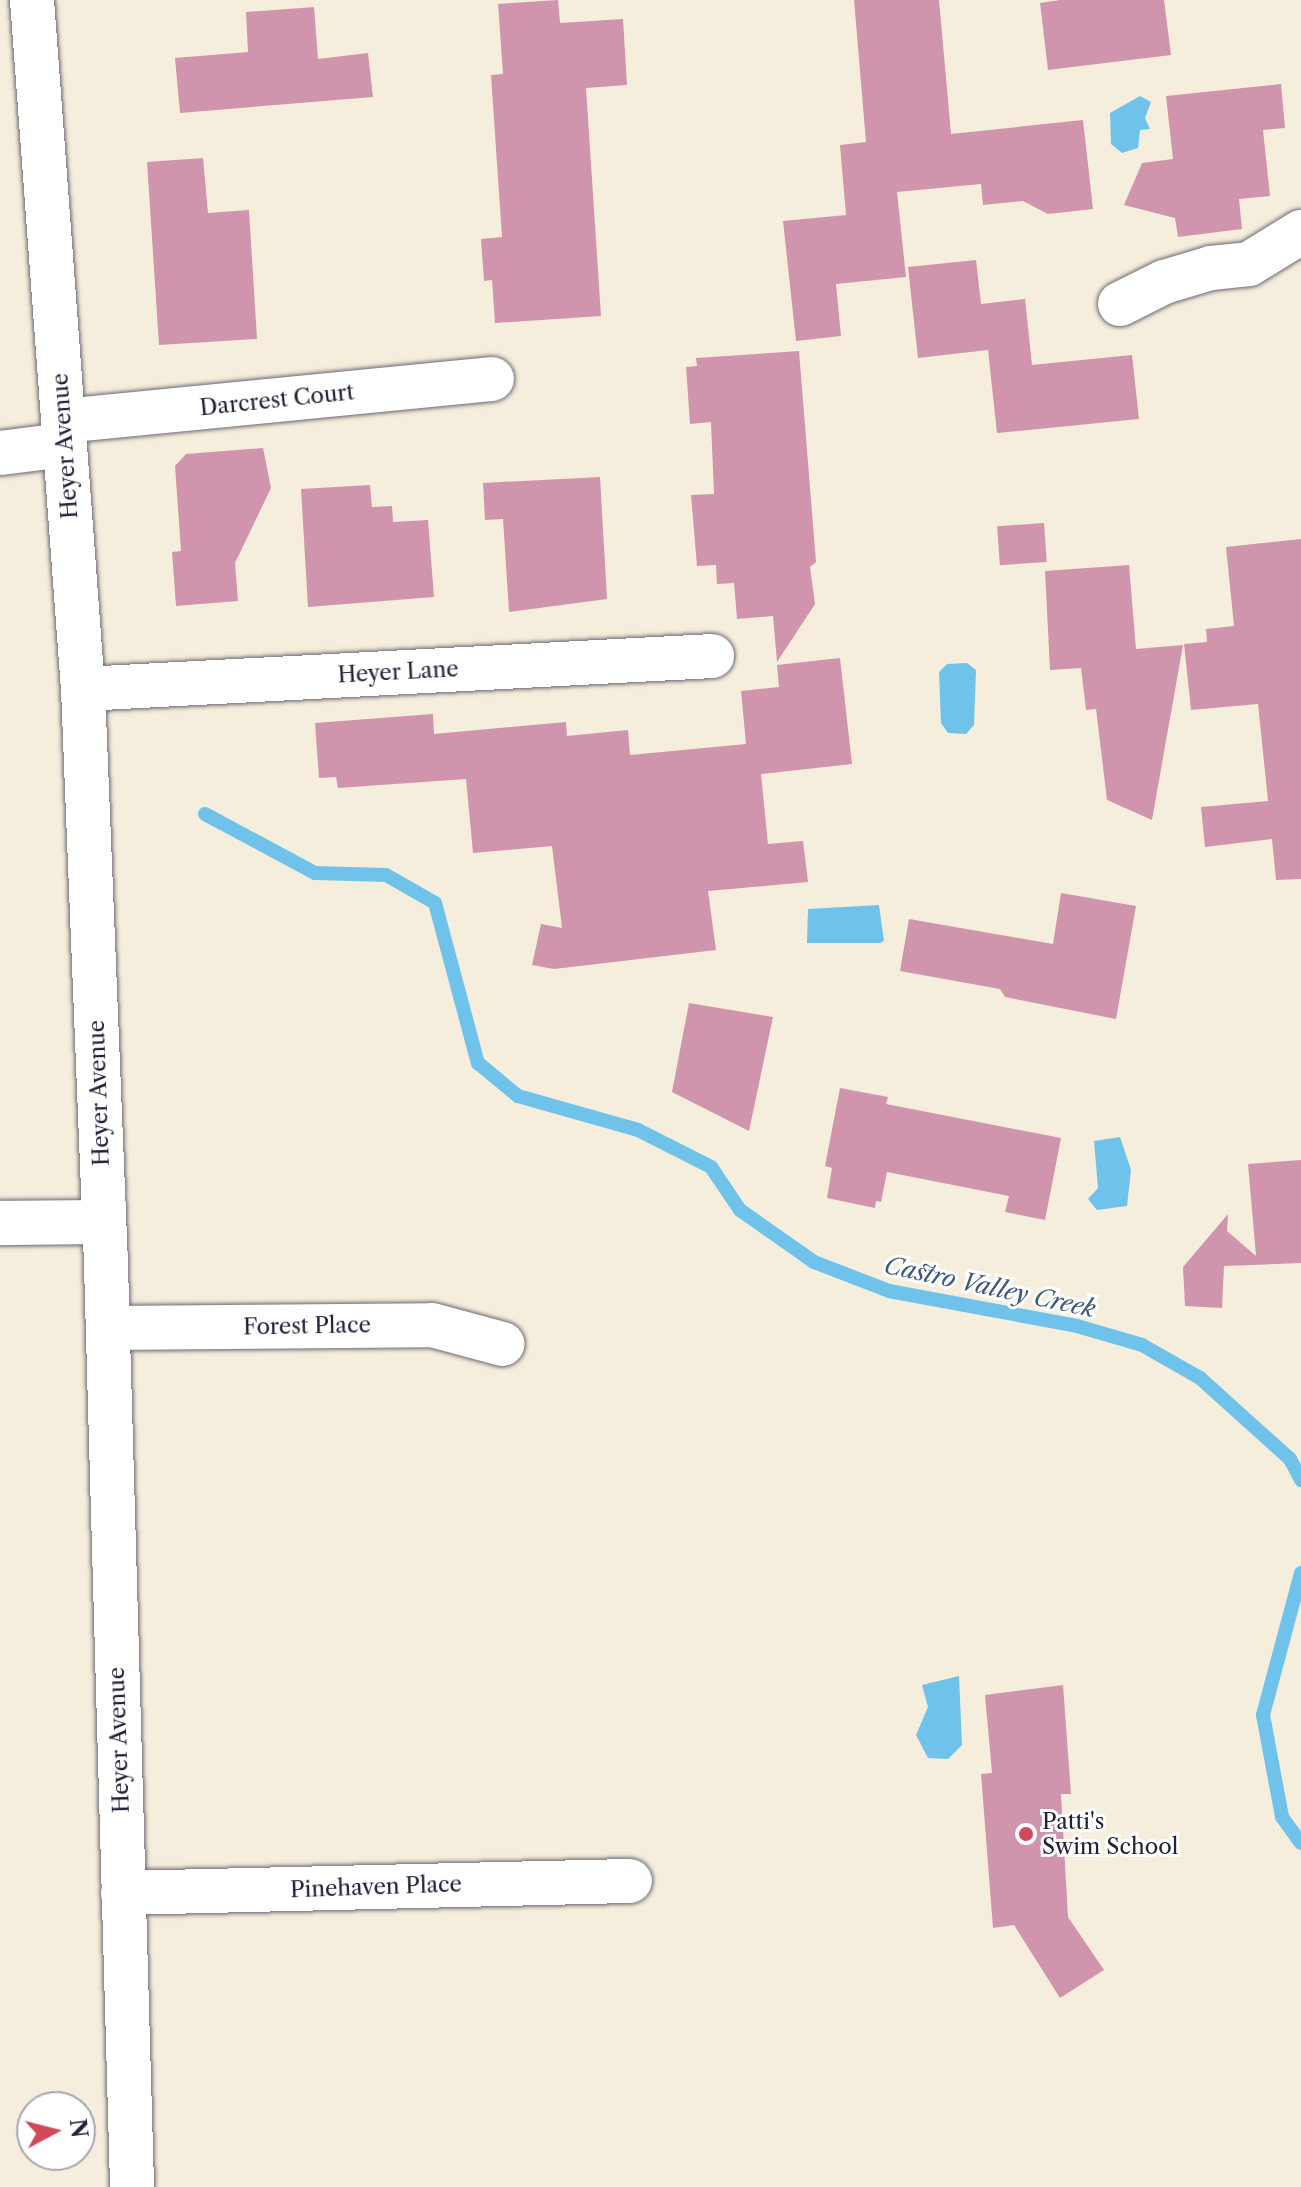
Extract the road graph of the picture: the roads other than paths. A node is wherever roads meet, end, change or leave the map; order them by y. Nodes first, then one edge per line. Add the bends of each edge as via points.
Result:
1 (32, 0) edge
2 (1301, 232) edge
3 (1120, 304) dead end
4 (492, 379) dead end
5 (64, 433) junction
6 (0, 453) edge
7 (712, 656) dead end
8 (83, 689) junction
9 (104, 1222) junction
10 (0, 1223) edge
11 (108, 1328) junction
12 (503, 1344) dead end
13 (630, 1881) dead end
14 (123, 1893) junction
15 (132, 2187) edge

1 - 5 street, Heyer Avenue
2 - 3 street via 1249,264 1164,282
4 - 5 street, Darcrest Court
5 - 6 street, Darcrest Court
5 - 8 street, Heyer Avenue
7 - 8 street, Heyer Lane
8 - 9 street, Heyer Avenue
9 - 10 street
9 - 11 street, Heyer Avenue
11 - 12 street, Forest Place via 432,1325
11 - 14 street, Heyer Avenue
13 - 14 street, Pinehaven Place
14 - 15 street, Heyer Avenue

